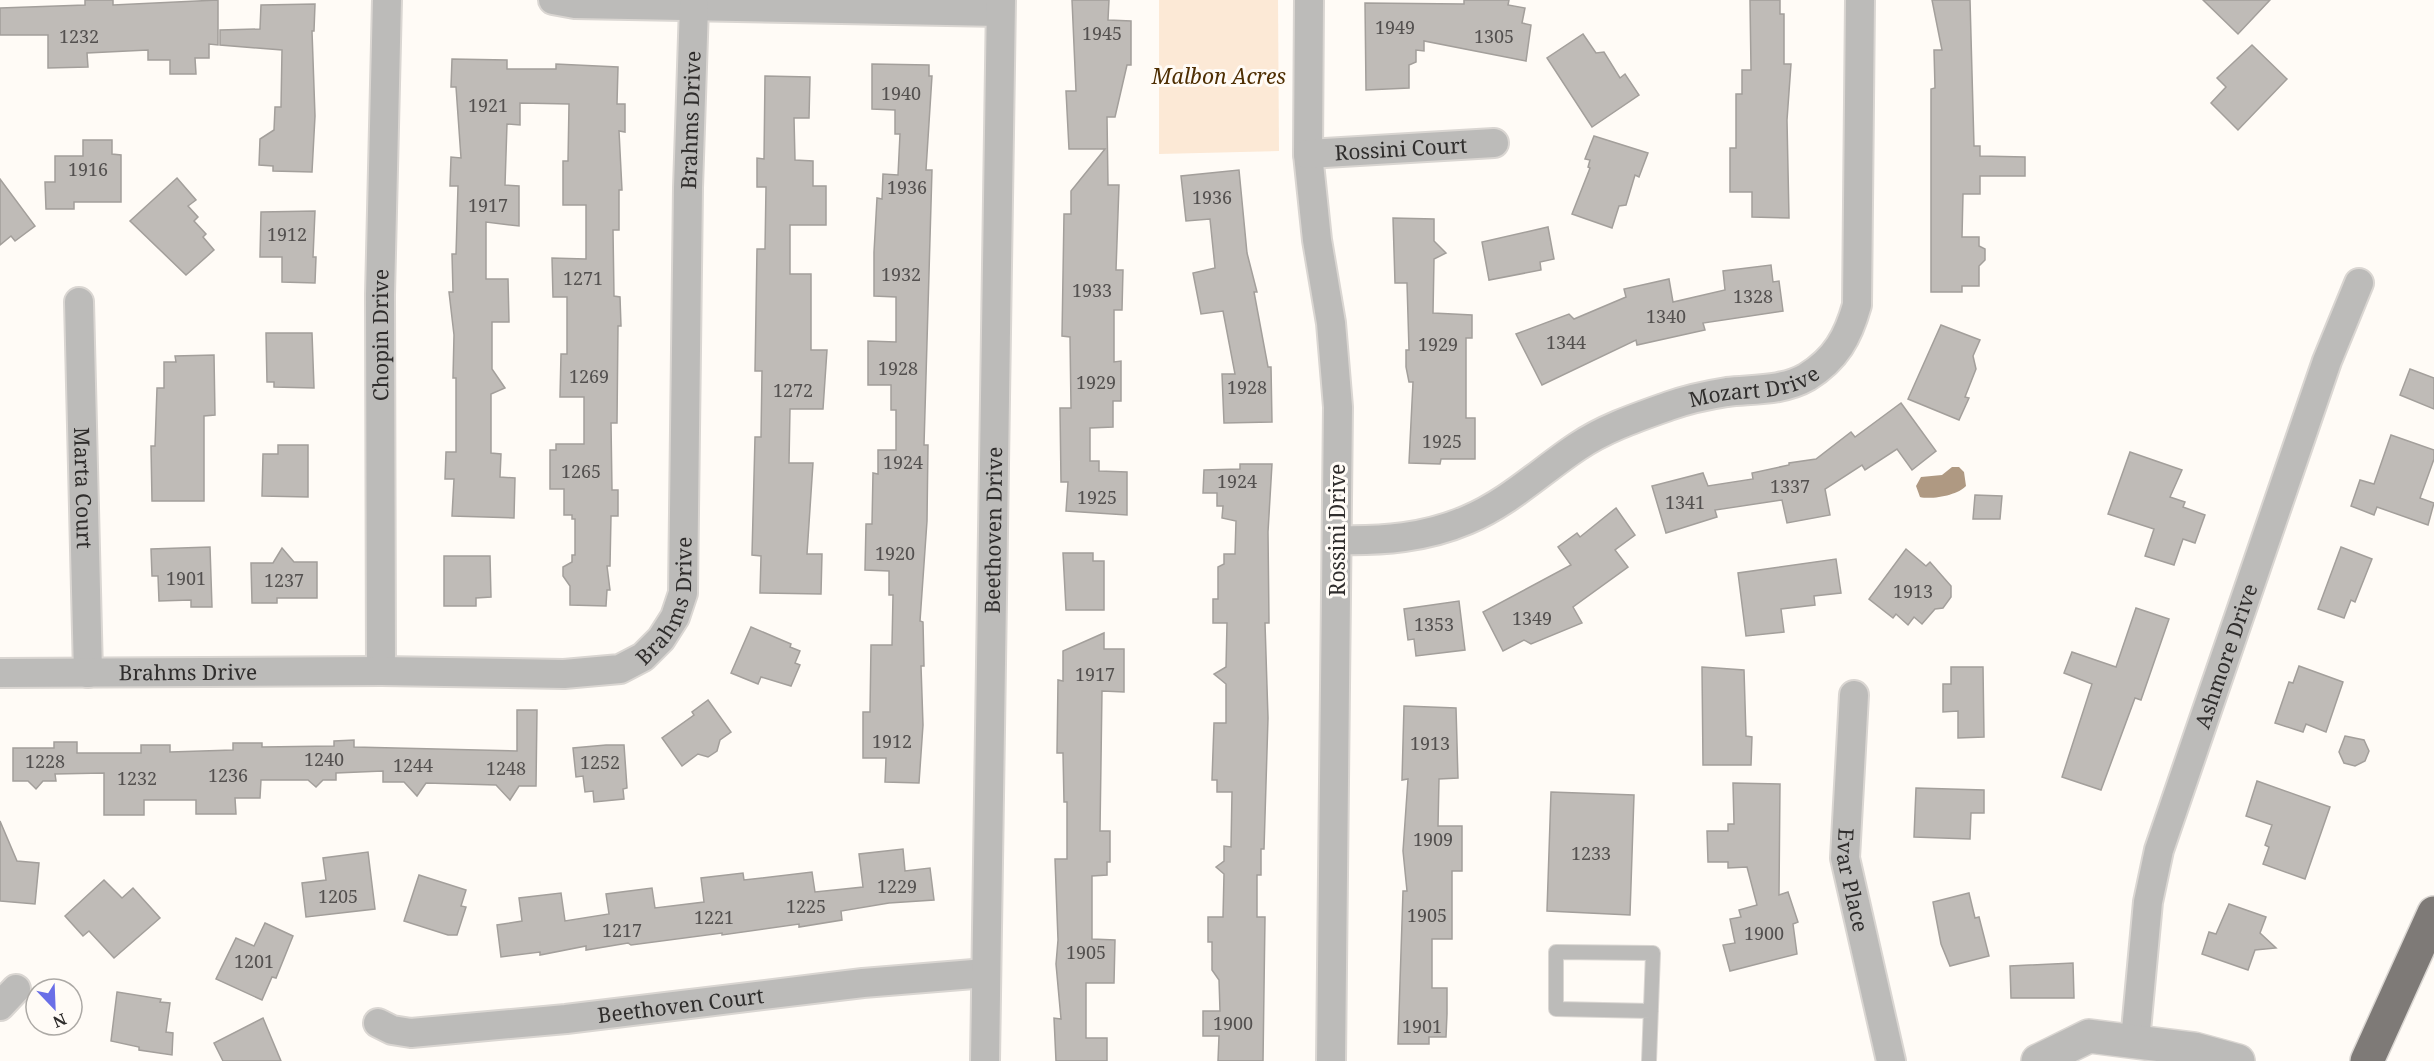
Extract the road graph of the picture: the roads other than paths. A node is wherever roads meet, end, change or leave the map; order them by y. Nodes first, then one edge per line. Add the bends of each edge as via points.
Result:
1 (387, 0) edge
2 (554, 0) edge
3 (1309, 0) edge
4 (1860, 0) edge
5 (694, 6) junction
6 (1000, 6) edge
7 (1494, 142) dead end
8 (1308, 154) junction
9 (2359, 282) dead end
10 (79, 302) dead end
11 (1338, 540) junction
12 (381, 671) junction
13 (88, 673) junction
14 (0, 674) edge
15 (1854, 695) dead end
16 (2434, 913) edge
17 (986, 973) junction
18 (1651, 1011) junction
19 (378, 1023) dead end
20 (2135, 1041) junction
21 (985, 1061) edge
22 (1331, 1061) edge
23 (1649, 1061) edge
24 (1891, 1061) edge
25 (2038, 1061) edge
26 (2238, 1061) edge
27 (2367, 1061) edge

1 - 12 street, Chopin Drive via 380,295
2 - 5 street
3 - 8 street, Rossini Drive
4 - 11 street, Mozart Drive via 1857,305 1851,329 1838,351 1803,379 1779,387 1673,404 1624,422 1579,446 1505,500 1439,531 1400,539
5 - 6 street
5 - 12 street, Brahms Drive via 683,593 675,617 643,657 620,669 564,674
6 - 17 street, Beethoven Drive
7 - 8 street, Rossini Court
8 - 11 street, Rossini Drive via 1337,397
9 - 20 street, Ashmore Drive via 2327,361 2159,850 2148,902
10 - 13 street, Marta Court
11 - 22 street, Rossini Drive
12 - 13 street, Brahms Drive
13 - 14 street, Brahms Drive
15 - 24 street, Evar Place via 1845,858
16 - 27 highway
17 - 19 street, Beethoven Court via 411,1033
17 - 21 street, Beethoven Drive
18 - 18 lane via 1653,953 1556,952 1556,1009
18 - 23 lane
20 - 25 street via 2089,1036
20 - 26 street via 2194,1049

